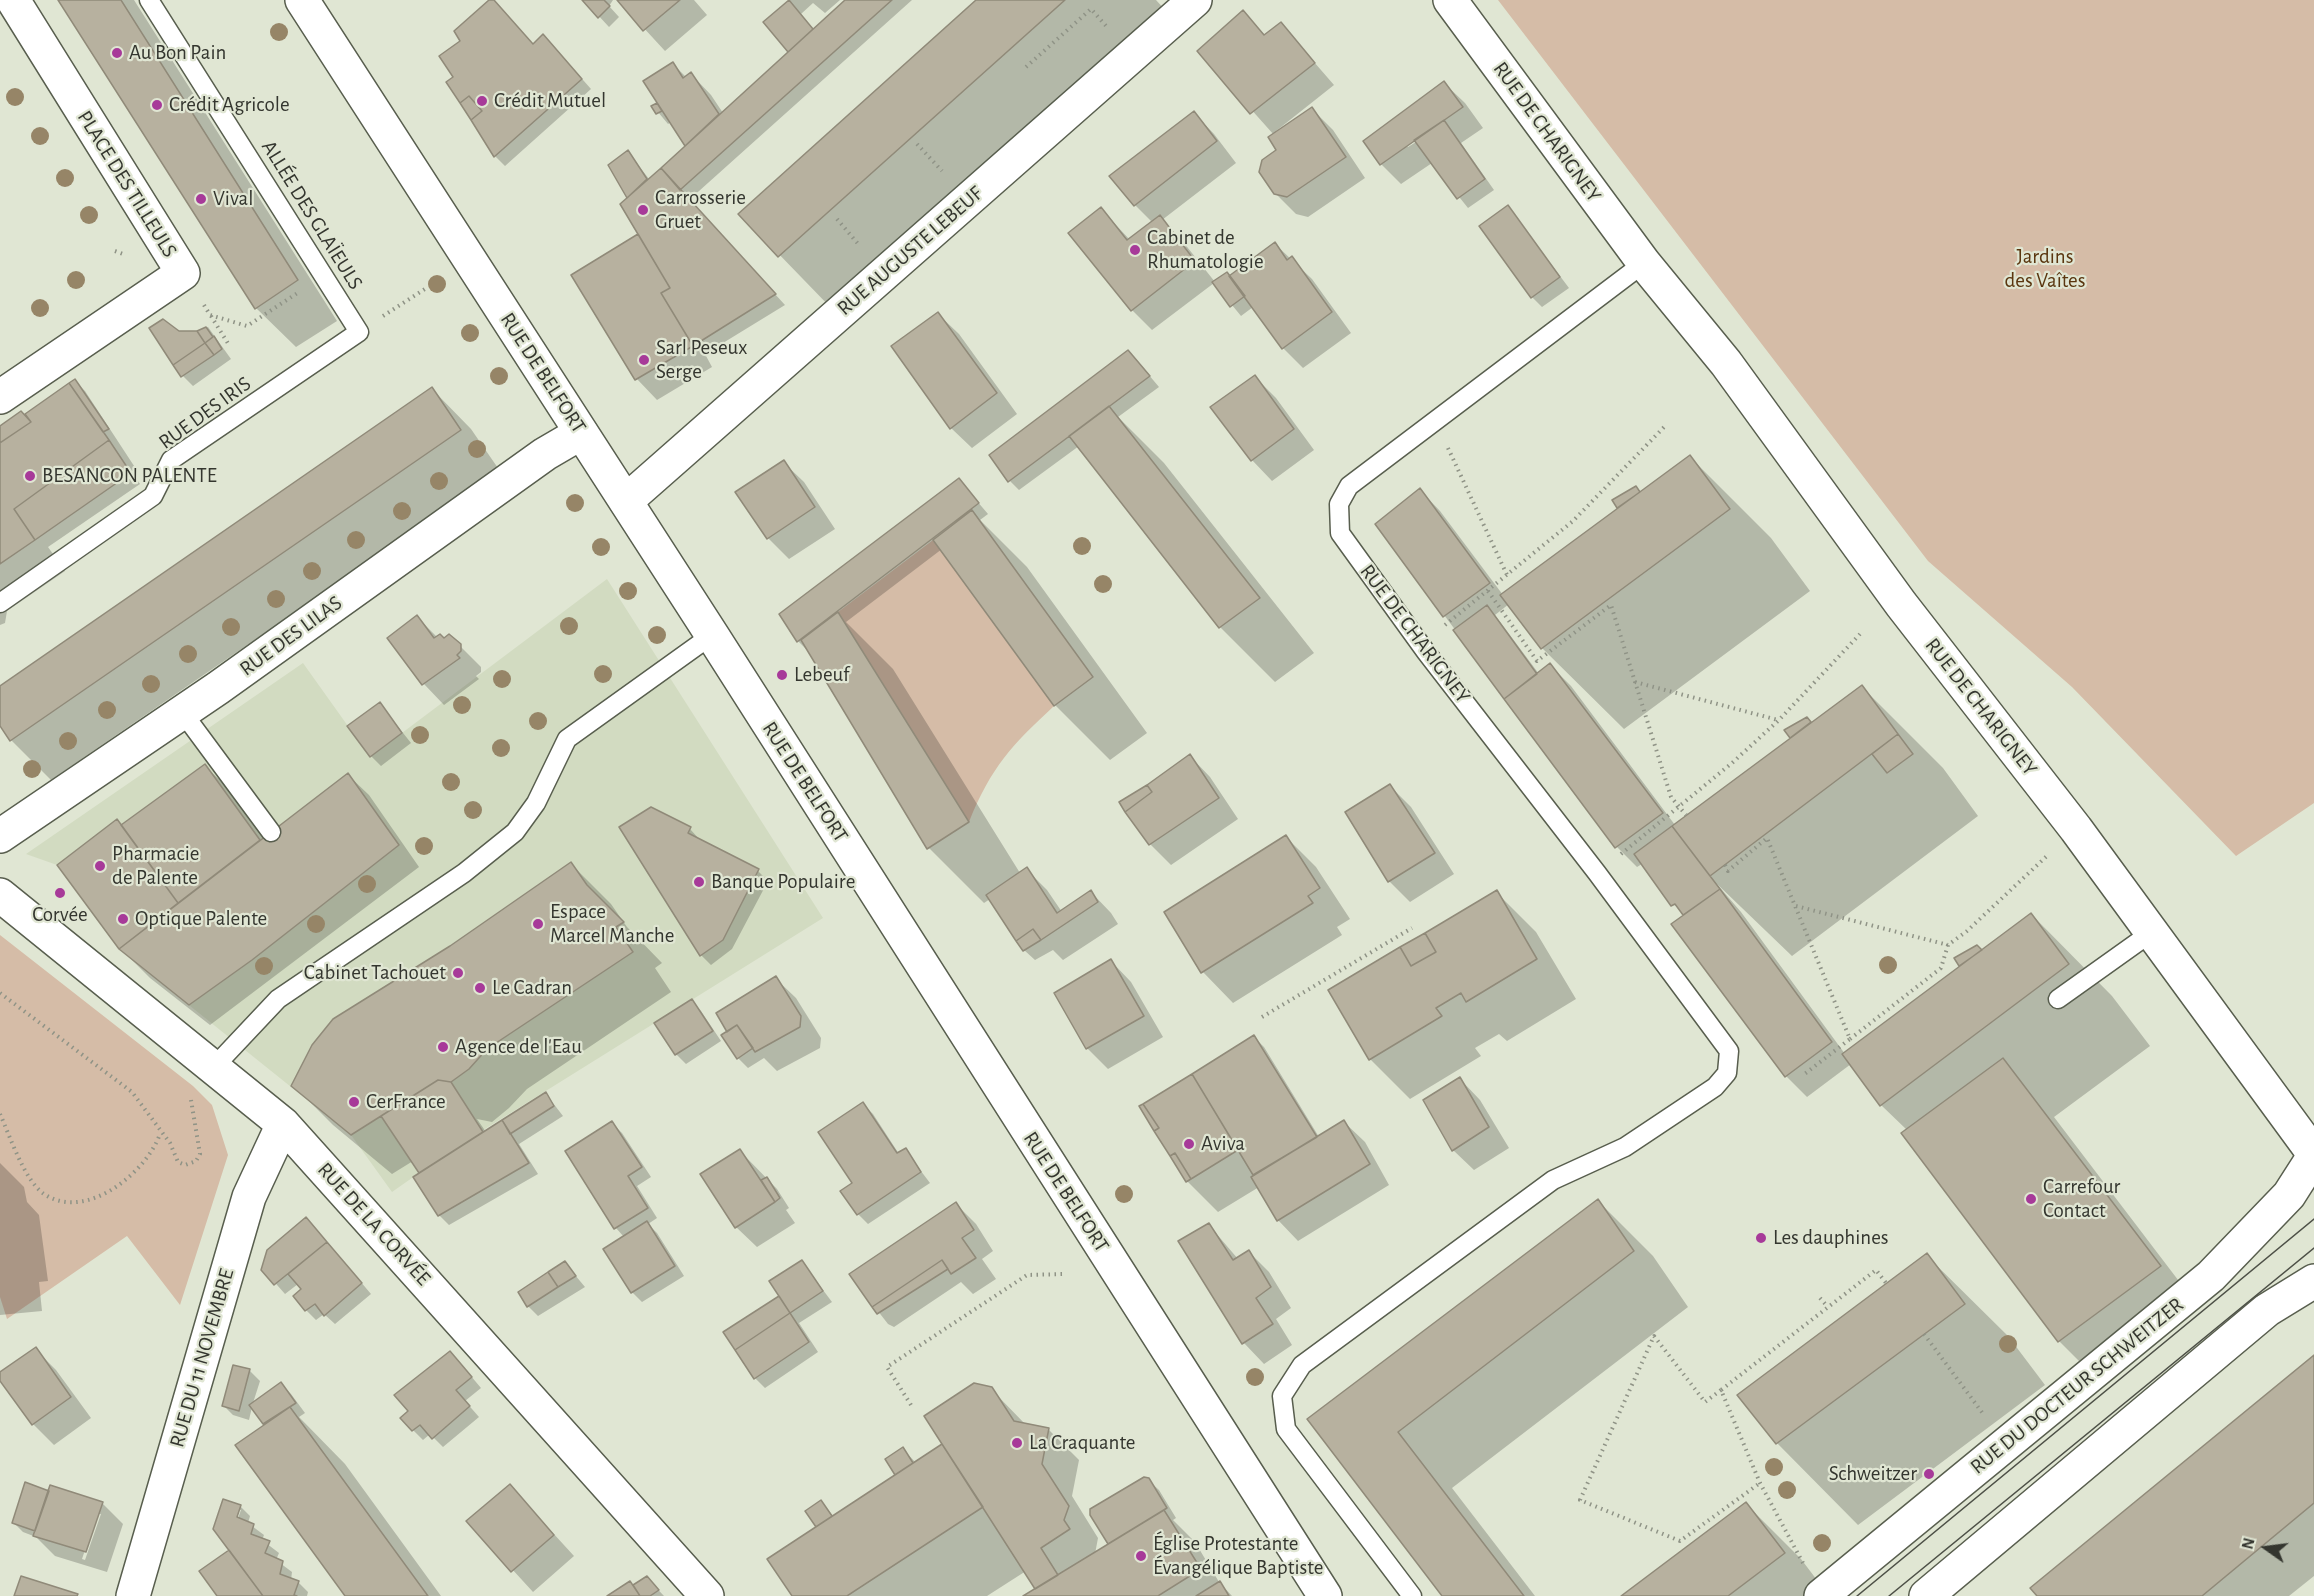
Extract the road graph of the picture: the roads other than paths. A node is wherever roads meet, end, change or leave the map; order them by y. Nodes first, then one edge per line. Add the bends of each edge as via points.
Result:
1 (13, 0) edge
2 (149, 0) edge
3 (302, 0) edge
4 (1194, 0) edge
5 (1450, 0) edge
6 (1644, 263) junction
7 (359, 332) joint
8 (0, 397) edge
9 (581, 433) junction
10 (626, 501) junction
11 (0, 603) edge
12 (712, 635) junction
13 (183, 713) junction
14 (271, 832) dead end
15 (0, 836) edge
16 (0, 894) edge
17 (2152, 932) junction
18 (2058, 999) dead end
19 (213, 1068) junction
20 (283, 1124) junction
21 (2314, 1155) edge
22 (2314, 1281) edge
23 (1815, 1584) edge
24 (133, 1596) edge
25 (707, 1596) edge
26 (1325, 1596) edge
27 (1412, 1596) edge
28 (1926, 1596) edge

1 - 8 street, PLACE DES TILLEULS via 183,273
2 - 7 lane, ALLÉE DES GLAÏEULS
3 - 9 street, RUE DE BELFORT
4 - 10 street, RUE AUGUSTE LEBEUF
5 - 6 street, RUE DE CHARIGNEY
6 - 17 street, RUE DE CHARIGNEY via 1726,363 1901,604
6 - 27 lane, RUE DE CHARIGNEY via 1349,486 1339,504 1340,533 1729,1051 1727,1072 1715,1087 1625,1147 1553,1180 1302,1365 1282,1396 1286,1429
7 - 11 lane, RUE DES IRIS via 171,460 153,496
9 - 10 street, RUE DE BELFORT
9 - 13 street, RUE DES LILAS via 545,454
10 - 12 street, RUE DE BELFORT
12 - 19 lane via 567,739 536,803 515,832 464,873 278,999
12 - 26 street, RUE DE BELFORT
13 - 14 lane
13 - 15 street, RUE DES LILAS
16 - 19 street, RUE DE LA CORVÉE
17 - 18 lane
17 - 21 street, RUE DE CHARIGNEY
19 - 20 street, RUE DE LA CORVÉE
20 - 24 street, RUE DU 11 NOVEMBRE via 249,1197
20 - 25 street, RUE DE LA CORVÉE
21 - 23 street, RUE DU DOCTEUR SCHWEITZER via 2289,1195 2211,1276
22 - 28 street via 2267,1310

